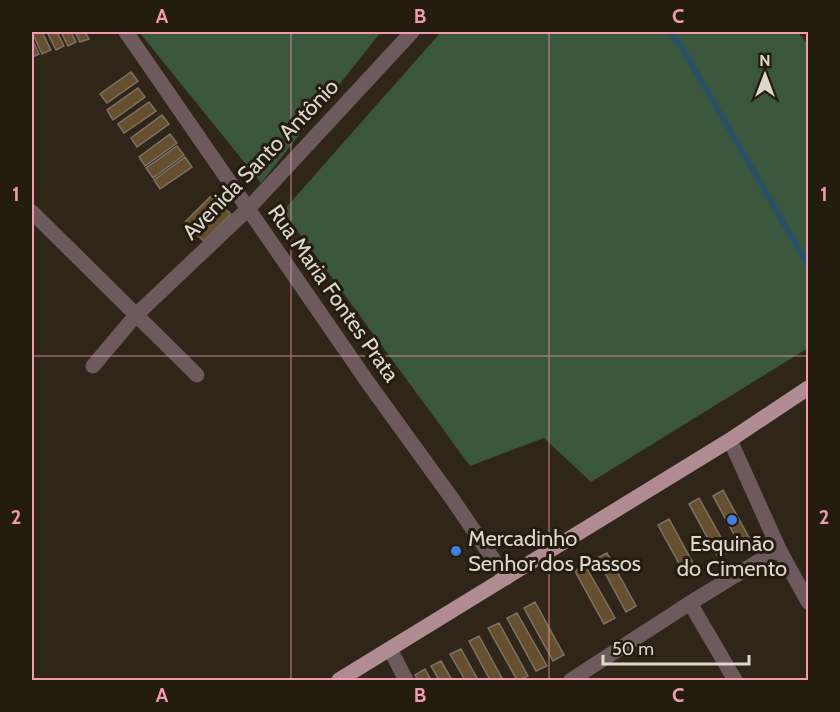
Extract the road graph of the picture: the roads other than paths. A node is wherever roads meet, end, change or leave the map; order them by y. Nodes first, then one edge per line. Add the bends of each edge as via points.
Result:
1 (126, 32) edge
2 (412, 32) edge
3 (248, 209) junction
4 (32, 212) edge
5 (136, 315) junction
6 (93, 366) dead end
7 (197, 375) dead end
8 (808, 388) edge
9 (730, 440) junction
10 (779, 549) junction
11 (506, 578) junction
12 (808, 602) edge
13 (690, 603) junction
14 (390, 649) junction
15 (339, 681) edge
16 (406, 681) edge
17 (571, 681) edge
18 (735, 681) edge

1 - 3 street, Rua Maria Fontes Prata
2 - 3 street, Avenida Santo Antônio
3 - 5 street, Avenida Santo Antônio
3 - 11 street, Rua Maria Fontes Prata
4 - 5 street
5 - 6 street, Avenida Santo Antônio
5 - 7 street
8 - 9 main road
9 - 10 street
9 - 11 main road
10 - 12 street
10 - 13 street
11 - 14 main road
13 - 17 street
13 - 18 street
14 - 15 main road
14 - 16 street

